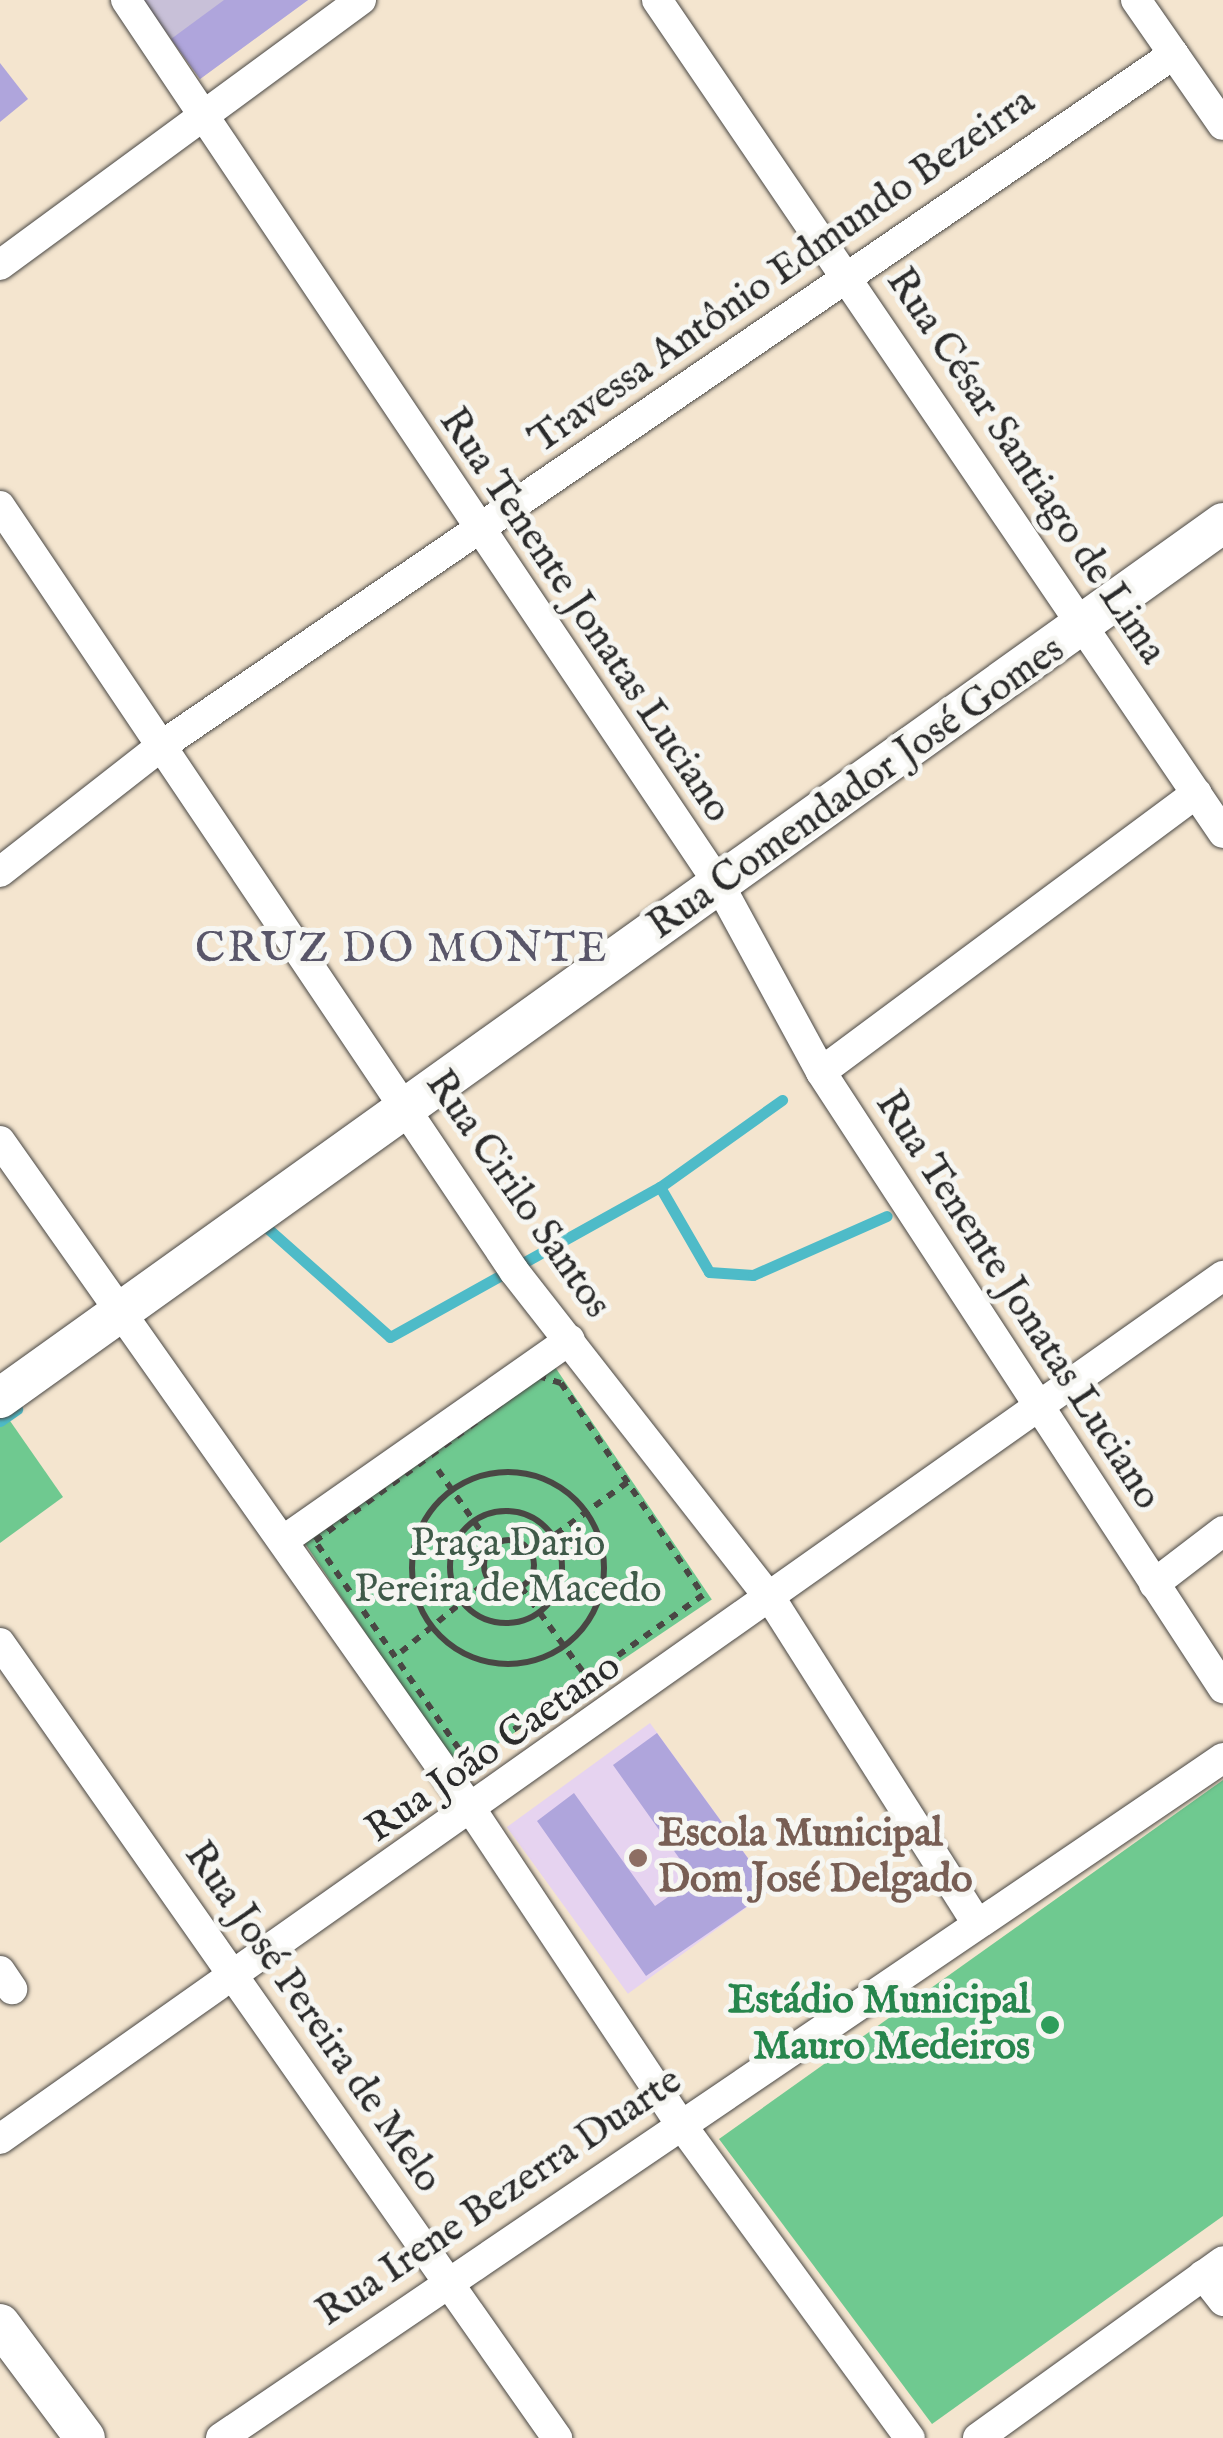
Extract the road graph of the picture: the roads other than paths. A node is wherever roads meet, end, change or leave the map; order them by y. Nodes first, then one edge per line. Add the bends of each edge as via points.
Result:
1 (126, 0) edge
2 (361, 0) edge
3 (657, 0) edge
4 (1136, 0) edge
5 (1174, 54) junction
6 (201, 121) junction
7 (1223, 125) edge
8 (0, 265) edge
9 (843, 273) junction
10 (0, 506) edge
11 (1223, 523) edge
12 (477, 533) junction
13 (1088, 626) junction
14 (164, 744) junction
15 (1197, 792) junction
16 (1223, 833) edge
17 (0, 872) edge
18 (719, 884) junction
19 (820, 1072) junction
20 (407, 1112) junction
21 (0, 1140) edge
22 (1223, 1276) edge
23 (121, 1311) junction
24 (570, 1340) junction
25 (0, 1398) edge
26 (1036, 1407) junction
27 (1223, 1531) edge
28 (284, 1540) junction
29 (1154, 1584) junction
30 (772, 1602) junction
31 (0, 1643) edge
32 (1223, 1688) edge
33 (1223, 1758) edge
34 (473, 1812) junction
35 (977, 1924) junction
36 (239, 1978) junction
37 (680, 2123) junction
38 (0, 2140) edge
39 (1213, 2268) edge
40 (445, 2282) junction
41 (1223, 2301) edge
42 (0, 2324) edge
43 (85, 2438) edge
44 (221, 2438) edge
45 (557, 2438) edge
46 (910, 2438) edge
47 (978, 2438) edge

1 - 6 street, Rua Tenente Jonatas Luciano
2 - 6 street
3 - 9 street, Rua César Santiago de Lima
4 - 5 street
5 - 7 street
5 - 9 street, Travessa Antônio Edmundo Bezeirra
6 - 8 street
6 - 12 street, Rua Tenente Jonatas Luciano
9 - 12 street, Travessa Antônio Edmundo Bezeirra
9 - 13 street, Rua César Santiago de Lima
10 - 14 street, Rua Cirilo Santos
11 - 13 street, Rua Comendador José Gomes
12 - 14 street, Travessa Antônio Edmundo Bezeirra
12 - 18 street, Rua Tenente Jonatas Luciano
13 - 15 street, Rua César Santiago de Lima
13 - 18 street, Rua Comendador José Gomes
14 - 17 street, Travessa Antônio Edmundo Bezeirra
14 - 20 street, Rua Cirilo Santos
15 - 16 street, Rua César Santiago de Lima
15 - 19 street
18 - 19 street, Rua Tenente Jonatas Luciano
18 - 20 street, Rua Comendador José Gomes
19 - 26 street, Rua Tenente Jonatas Luciano
20 - 23 street, Rua Comendador José Gomes
20 - 24 street, Rua Cirilo Santos
21 - 23 street
22 - 26 street, Rua João Caetano
23 - 25 street, Rua Comendador José Gomes
23 - 28 street
24 - 28 street
24 - 30 street, Rua Cirilo Santos
26 - 29 street, Rua Tenente Jonatas Luciano
26 - 30 street, Rua João Caetano
27 - 29 street
28 - 34 street
29 - 32 street, Rua Tenente Jonatas Luciano
30 - 34 street, Rua João Caetano
30 - 35 street, Rua Cirilo Santos
31 - 36 street, Rua José Pereira de Melo
33 - 35 street, Rua Irene Bezerra Duarte
34 - 36 street, Rua João Caetano
34 - 37 street
35 - 37 street, Rua Irene Bezerra Duarte
36 - 38 street, Rua João Caetano
36 - 40 street, Rua José Pereira de Melo
37 - 40 street, Rua Irene Bezerra Duarte
37 - 46 street
39 - 41 street
39 - 47 street
40 - 44 street, Rua Irene Bezerra Duarte
40 - 45 street, Rua José Pereira de Melo
42 - 43 street

